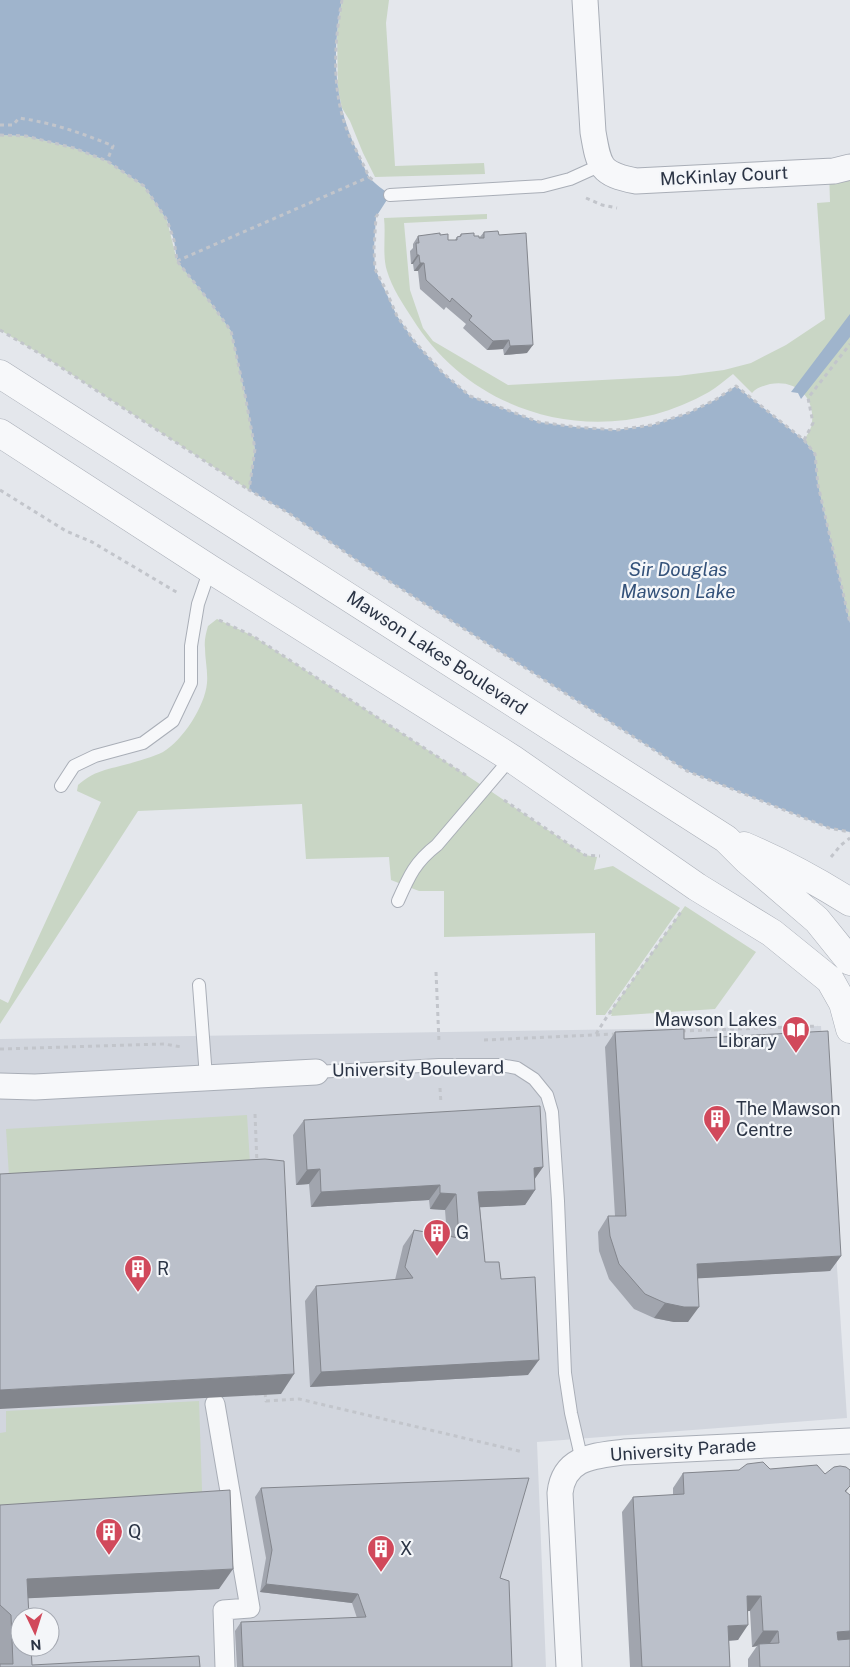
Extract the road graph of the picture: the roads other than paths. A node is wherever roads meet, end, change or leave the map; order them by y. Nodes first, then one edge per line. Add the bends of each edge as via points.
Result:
1 (584, 0) edge
2 (602, 165) junction
3 (850, 167) edge
4 (390, 195) road end
5 (0, 374) edge
6 (0, 433) edge
7 (210, 569) junction
8 (511, 758) junction
9 (61, 786) dead end
10 (726, 839) junction
11 (398, 901) dead end
12 (850, 902) edge
13 (850, 962) edge
14 (830, 980) junction
15 (199, 985) dead end
16 (848, 1010) edge
17 (316, 1072) joint
18 (206, 1077) junction
19 (0, 1086) edge
20 (215, 1404) edge
21 (850, 1441) edge
22 (582, 1461) junction
23 (226, 1667) edge
24 (569, 1667) edge

1 - 2 street via 594,132
2 - 3 street, McKinlay Court via 616,177 636,181 834,171
2 - 4 lane via 543,186
5 - 10 street, Mawson Lakes Boulevard
6 - 7 street
7 - 8 street
7 - 9 lane via 198,604 191,646 191,683 173,722 142,743 94,756 74,766
8 - 11 lane via 437,845 422,856
8 - 14 street via 697,887 772,933
10 - 12 street via 781,862
10 - 13 street, Mawson Lakes Boulevard via 817,920
13 - 14 street, Mawson Lakes Boulevard
14 - 16 street
15 - 18 lane
17 - 18 street, University Boulevard
17 - 22 lane, University Boulevard via 500,1065 517,1068 534,1078 547,1096 552,1112 558,1201 565,1373
18 - 19 street, University Boulevard via 35,1087
20 - 23 street via 250,1608 223,1610
21 - 22 street, University Parade via 624,1452
22 - 24 street via 576,1462 568,1472 560,1492

